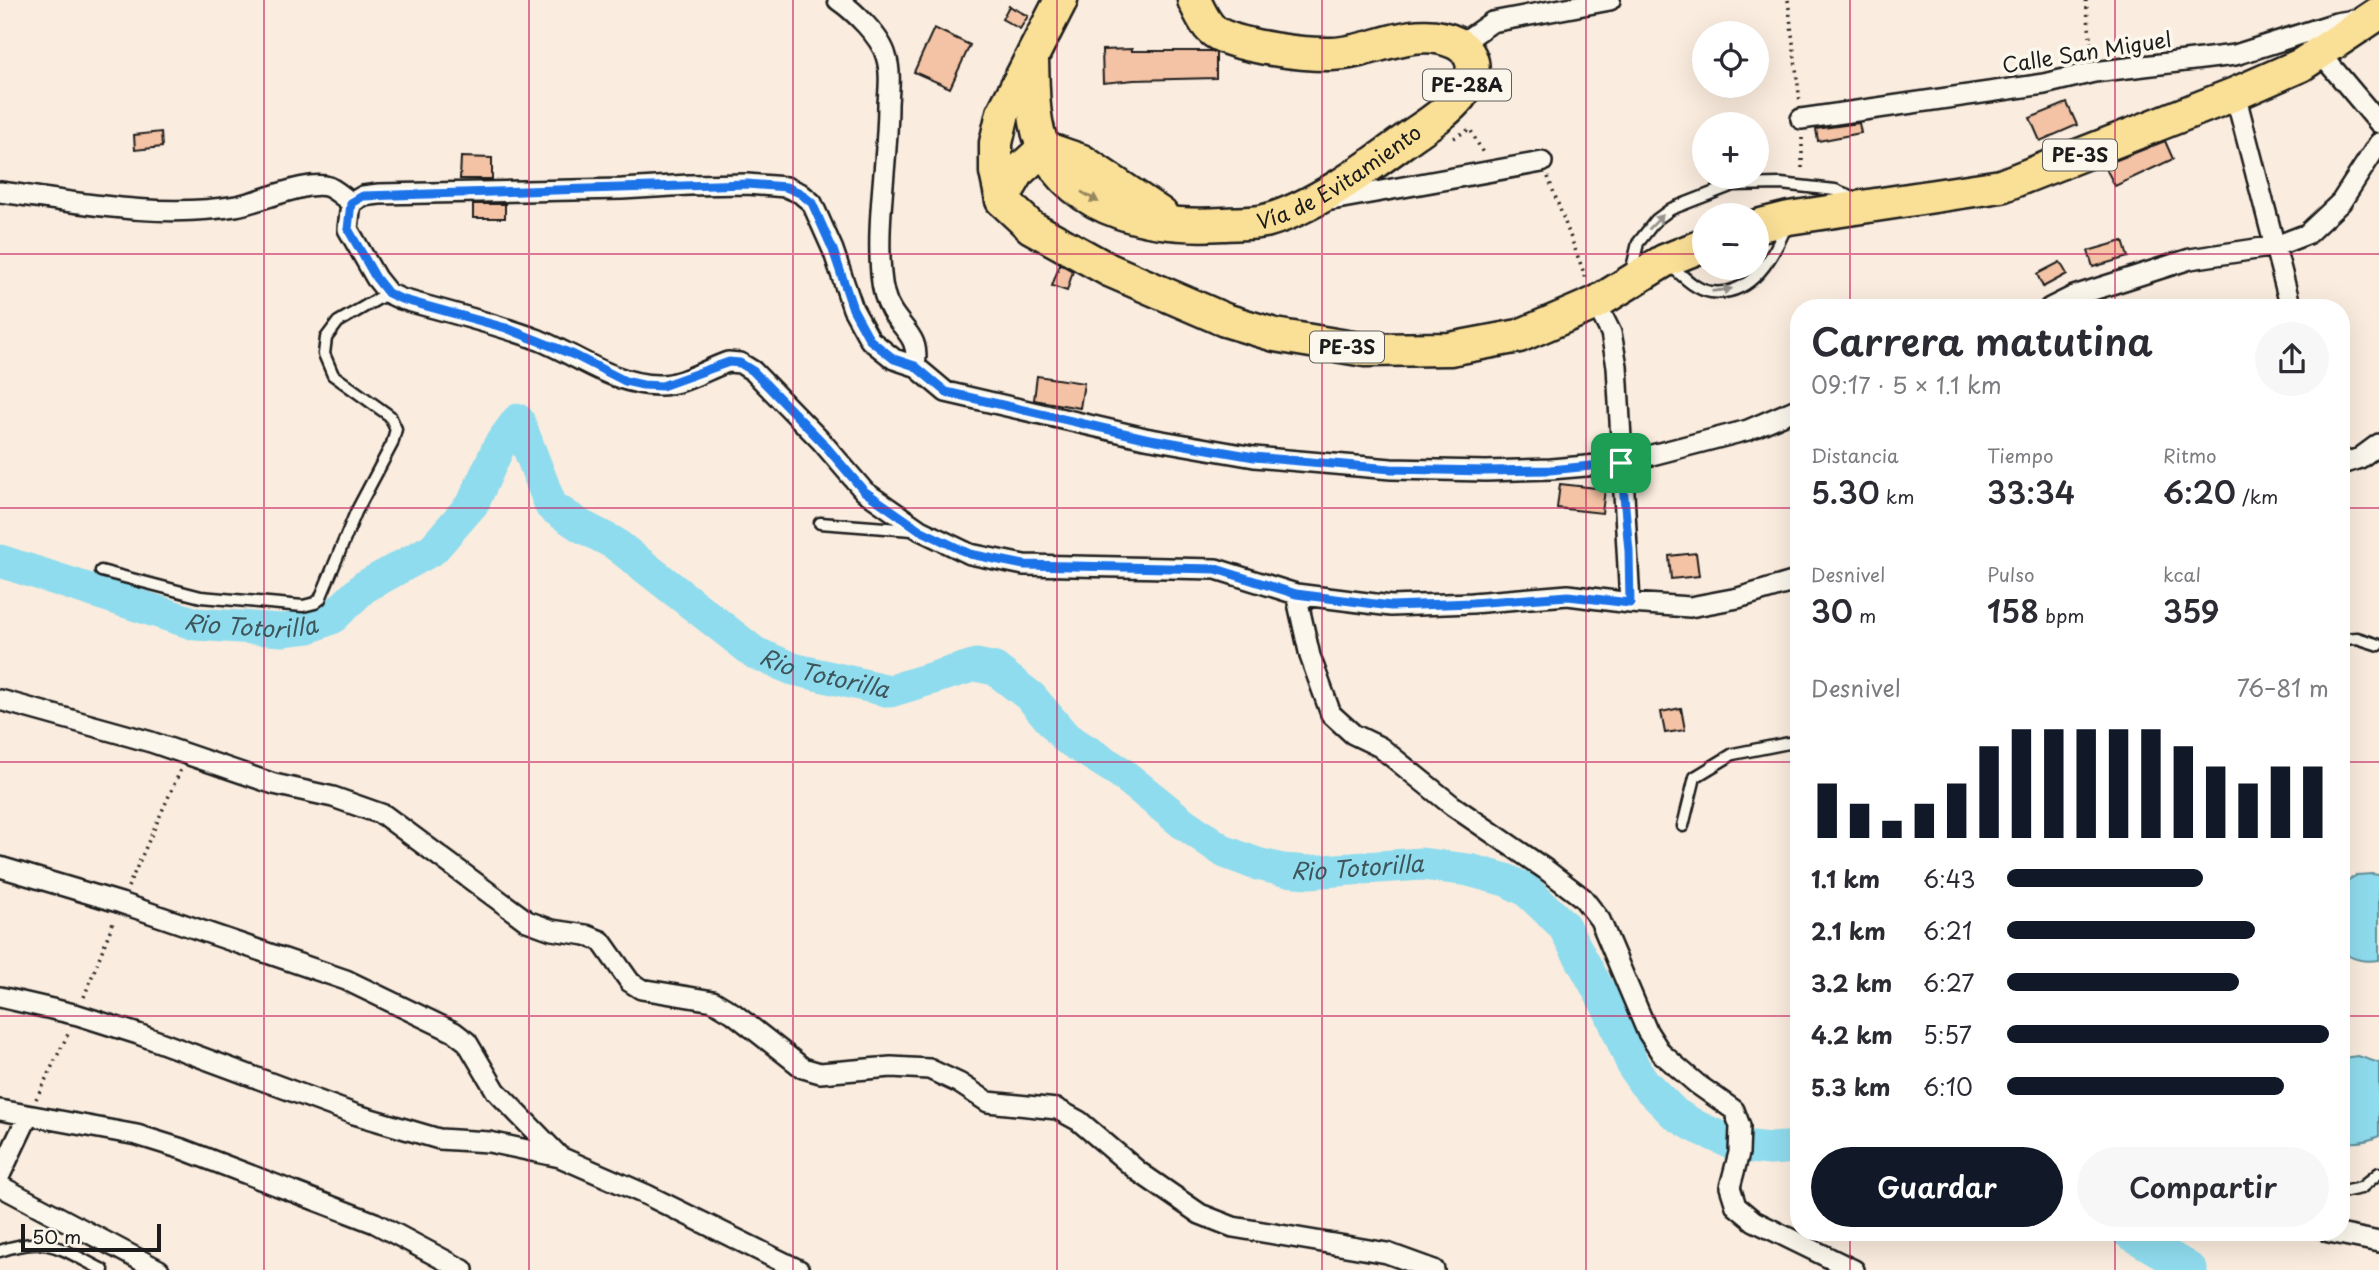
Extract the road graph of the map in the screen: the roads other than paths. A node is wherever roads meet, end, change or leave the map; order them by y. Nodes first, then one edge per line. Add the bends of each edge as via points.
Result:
1 (838, 0) edge
2 (1061, 0) edge
3 (1194, 0) edge
4 (1610, 0) edge
5 (2377, 15) edge
6 (1460, 45) junction
7 (2320, 52) junction
8 (1032, 58) junction
9 (2235, 94) junction
10 (1801, 119) road end
11 (2379, 123) edge
12 (2379, 143) edge
13 (1044, 148) junction
14 (1542, 162) road end
15 (0, 192) edge
16 (1002, 201) junction
17 (351, 203) junction
18 (1309, 204) junction
19 (1874, 205) junction
20 (1789, 218) junction
21 (1769, 223) edge
22 (2276, 246) junction
23 (1692, 250) edge
24 (1664, 261) junction
25 (1628, 283) junction
26 (388, 293) junction
27 (2068, 299) edge
28 (2289, 299) edge
29 (1596, 303) junction
30 (915, 366) junction
31 (1790, 412) edge
32 (2379, 444) edge
33 (2350, 461) edge
34 (1621, 463) junction
35 (820, 523) dead end
36 (920, 530) junction
37 (102, 571) dead end
38 (1790, 583) edge
39 (1296, 594) junction
40 (1630, 603) junction
41 (2350, 638) edge
42 (2379, 645) edge
43 (0, 700) edge
44 (1790, 743) edge
45 (1683, 826) dead end
46 (0, 867) edge
47 (0, 997) edge
48 (0, 1110) edge
49 (28, 1116) junction
50 (560, 1157) junction
51 (2379, 1173) edge
52 (0, 1175) edge
53 (0, 1186) edge
54 (2350, 1190) edge
55 (2350, 1236) edge
56 (1790, 1238) edge
57 (1796, 1241) edge
58 (2379, 1242) edge
59 (0, 1251) edge
60 (103, 1270) edge
61 (159, 1270) edge
62 (463, 1270) edge
63 (799, 1270) edge
64 (1434, 1270) edge
65 (1854, 1270) edge

1 - 30 street via 877,37 889,68 881,273 891,310 912,336
2 - 8 highway
3 - 6 highway, PE-28A via 1216,34 1272,49 1333,54 1416,36 1439,36
4 - 6 street via 1492,22
5 - 7 highway, PE-3S
5 - 10 street, Calle San Miguel via 2235,55 2094,72 2044,84
6 - 18 highway, Vía de Evitamiento / PE-28A via 1473,66 1461,95 1390,152
7 - 9 highway, PE-3S
7 - 11 street
8 - 13 highway via 1034,109
8 - 16 highway via 1003,113 996,143
9 - 19 highway, PE-3S via 2001,186
9 - 22 street
12 - 22 street via 2341,202 2321,223
13 - 16 highway via 1019,171
13 - 18 highway, Vía de Evitamiento / PE-28A via 1071,185 1116,213 1144,220 1196,226 1264,222
14 - 18 street
15 - 17 street via 184,211 261,201 319,185
16 - 29 highway, PE-3S via 1031,227 1109,270 1225,320 1275,335 1365,350 1450,349 1519,336
17 - 26 street via 348,229
17 - 30 street via 379,194 747,184 786,187 812,203 853,309 870,340 894,359
19 - 20 highway, PE-3S
25 -> 19 lane via 1638,243 1656,220 1671,209 1733,185 1835,190
20 - 21 highway, PE-3S
24 -> 20 lane via 1690,283 1710,292 1737,289 1758,275 1777,249
22 - 27 street via 2190,259
22 - 28 street
23 - 24 highway, PE-3S
24 - 25 highway, PE-3S
25 - 29 highway, PE-3S
26 - 36 street via 506,328 643,385 662,386 729,362 740,363 822,442 864,491
26 - 37 lane via 338,322 326,338 324,354 333,375 390,416 396,429 316,603 303,606 201,597
29 - 34 street via 1611,332 1617,366
30 - 34 street via 946,392 1145,438 1254,457 1391,469 1486,471
31 - 34 street via 1748,429
32 - 33 street
34 - 40 street
35 - 36 lane
36 - 39 street via 970,554 1024,565 1216,569
38 - 40 street via 1690,607
39 - 40 street via 1391,606 1568,596
39 - 56 street via 1310,656 1331,714 1583,898 1600,920 1647,1031 1661,1053 1734,1110 1740,1126 1730,1187 1736,1206
41 - 42 lane
43 - 64 street via 384,815 527,921 601,941 630,982 641,989 713,1001 803,1068 820,1073 929,1069 988,1102 1057,1109 1200,1214 1233,1227 1387,1253
44 - 45 lane via 1733,754 1695,777
46 - 50 street via 346,980 454,1032 467,1042 496,1091
47 - 50 street via 78,1015 354,1114 439,1139 489,1142
48 - 49 street
49 - 52 street
49 - 62 street via 137,1135 182,1149 375,1223
50 - 63 street
51 - 54 lane via 2361,1188
53 - 61 street
55 - 58 street
57 - 65 street
59 - 60 lane via 40,1242

